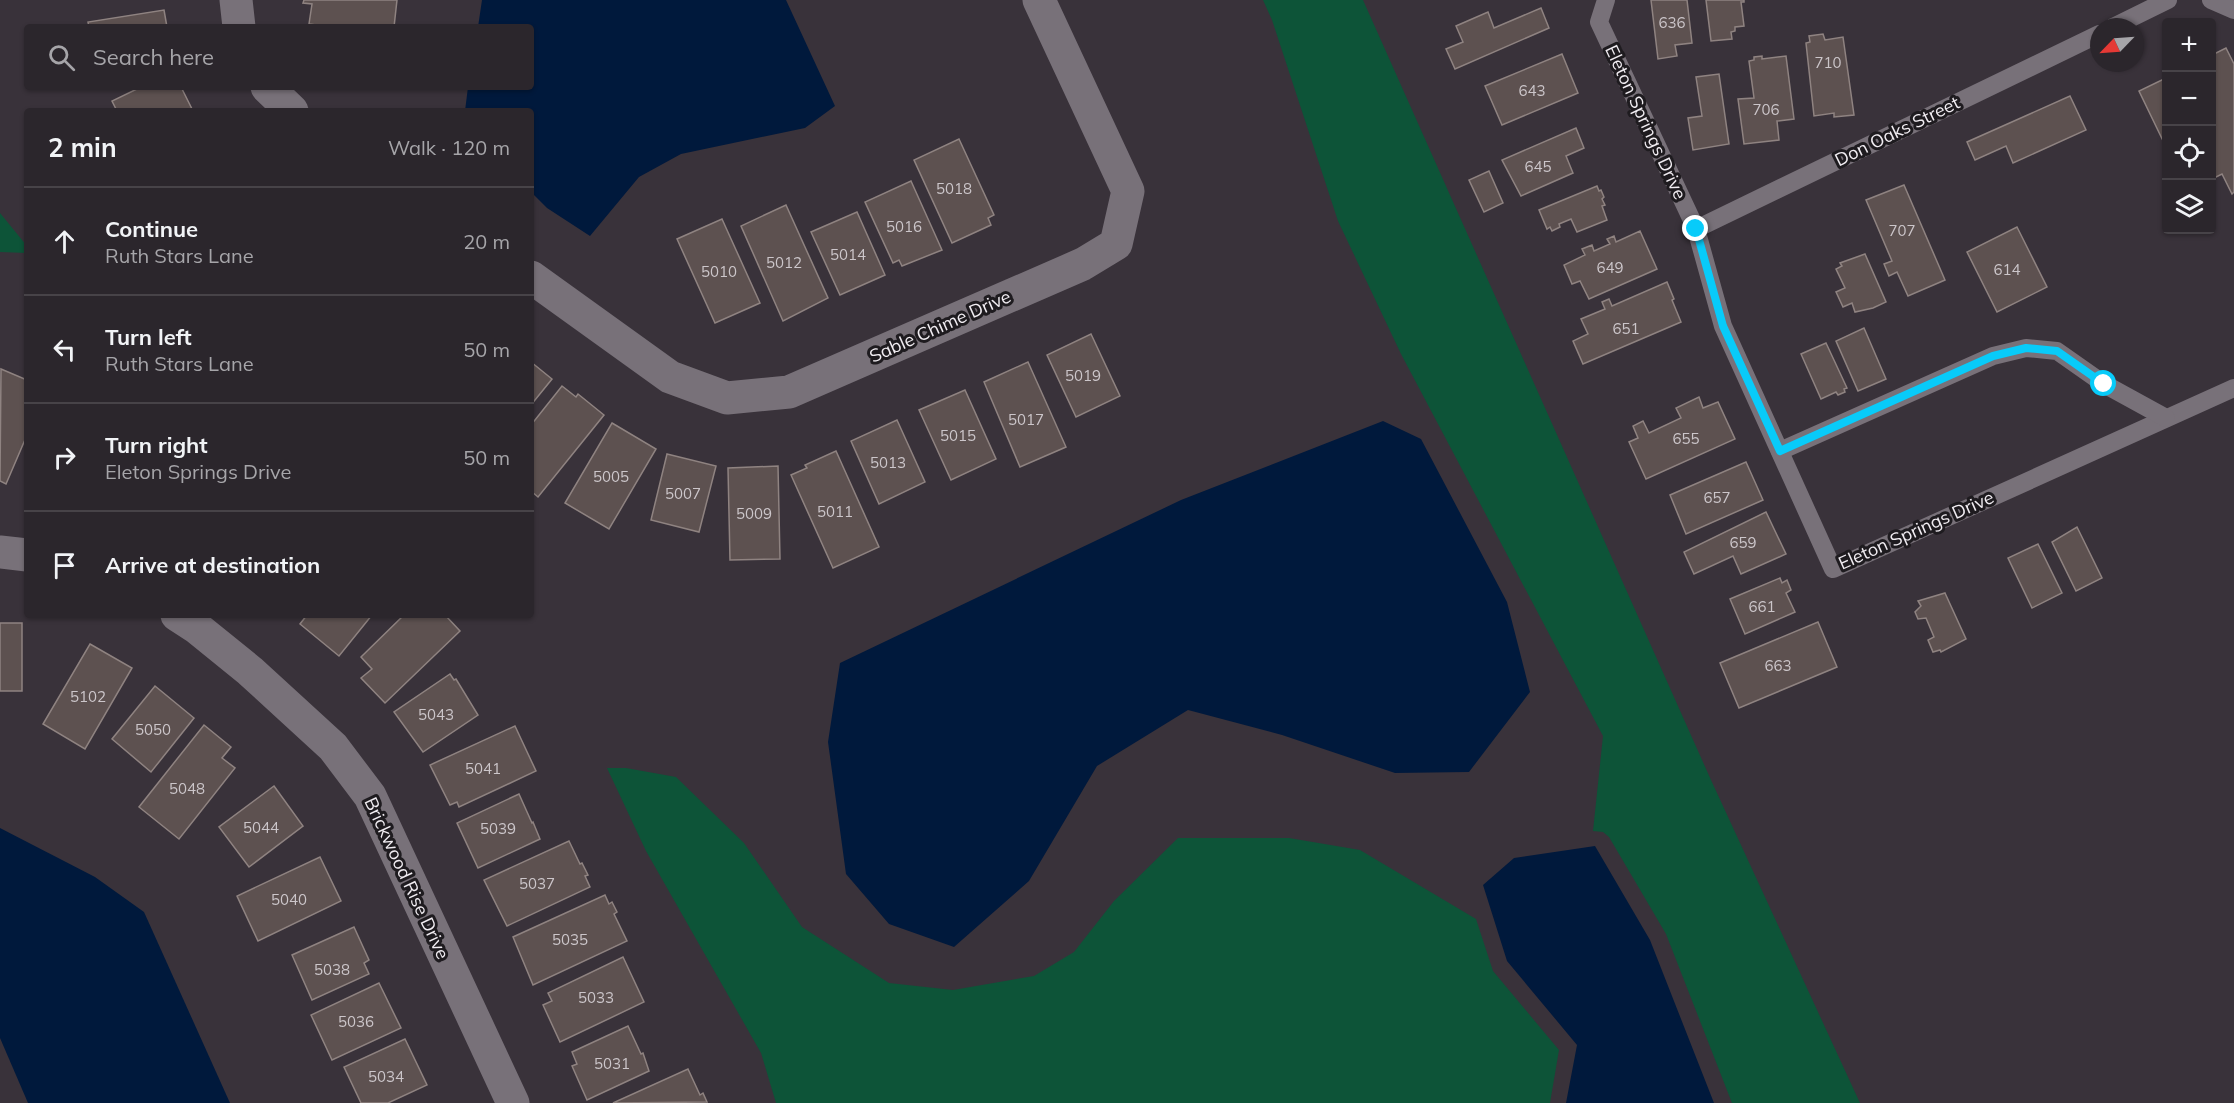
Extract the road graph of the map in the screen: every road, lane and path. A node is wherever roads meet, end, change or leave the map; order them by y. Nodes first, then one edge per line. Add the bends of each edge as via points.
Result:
1 (236, 0) edge
2 (1040, 0) edge
3 (1606, 0) edge
4 (2168, 0) edge
5 (2211, 0) edge
6 (2234, 10) edge
7 (2131, 18) edge
8 (239, 24) edge
9 (2090, 38) edge
10 (270, 90) edge
11 (289, 108) edge
12 (1696, 229) junction
13 (534, 279) edge
14 (2234, 388) edge
15 (2166, 418) junction
16 (1780, 451) junction
17 (0, 552) edge
18 (24, 555) edge
19 (194, 619) edge
20 (513, 1103) edge

1 - 8 street
2 - 13 street, Sable Chime Drive via 1128,191 1116,244 1083,264 789,392 727,398 670,376
3 - 12 lane, Eleton Springs Drive via 1599,22
4 - 7 lane
5 - 6 lane
9 - 12 lane, Don Oaks Street
10 - 11 street
12 - 16 lane, Eleton Springs Drive via 1723,326
14 - 15 lane, Eleton Springs Drive
15 - 16 lane via 2104,384 2057,351 2026,348 1993,356
15 - 16 lane, Eleton Springs Drive via 1833,569
17 - 18 street
19 - 20 street, Brickwood Rise Drive via 333,747 370,796

